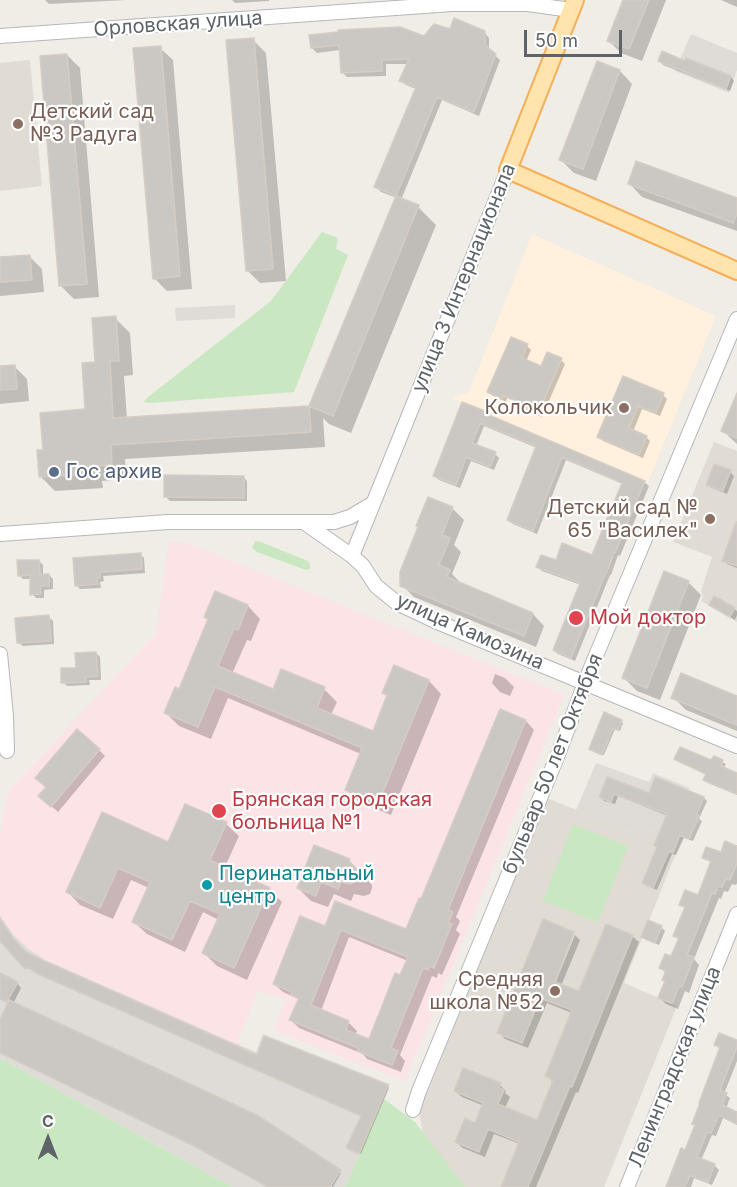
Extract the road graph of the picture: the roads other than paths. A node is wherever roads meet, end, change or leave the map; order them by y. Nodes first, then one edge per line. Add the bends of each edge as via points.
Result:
1 (453, 2) edge
2 (573, 5) edge
3 (338, 6) edge
4 (0, 36) edge
5 (508, 170) junction
6 (737, 271) edge
7 (737, 320) edge
8 (372, 504) junction
9 (305, 522) junction
10 (0, 534) edge
11 (352, 556) junction
12 (0, 654) edge
13 (585, 682) junction
14 (3, 716) edge
15 (737, 746) edge
16 (7, 751) dead end
17 (737, 914) edge
18 (413, 1110) dead end
19 (627, 1187) edge

1 - 2 street, Орловская улица
1 - 3 street, Орловская улица
2 - 5 main road, улица 3 Интернационала
3 - 4 street, Орловская улица
5 - 6 main road
5 - 8 street, улица 3 Интернационала
7 - 13 street, бульвар 50 лет Октября
8 - 9 street via 334,522
8 - 11 street, улица 3 Интернационала
9 - 10 street via 168,522
9 - 11 street, улица Камозина
11 - 13 street, улица Камозина via 376,586 397,603
12 - 14 street
13 - 15 street, улица Камозина
13 - 18 street, бульвар 50 лет Октября
14 - 16 street
17 - 19 street, Ленинградская улица

